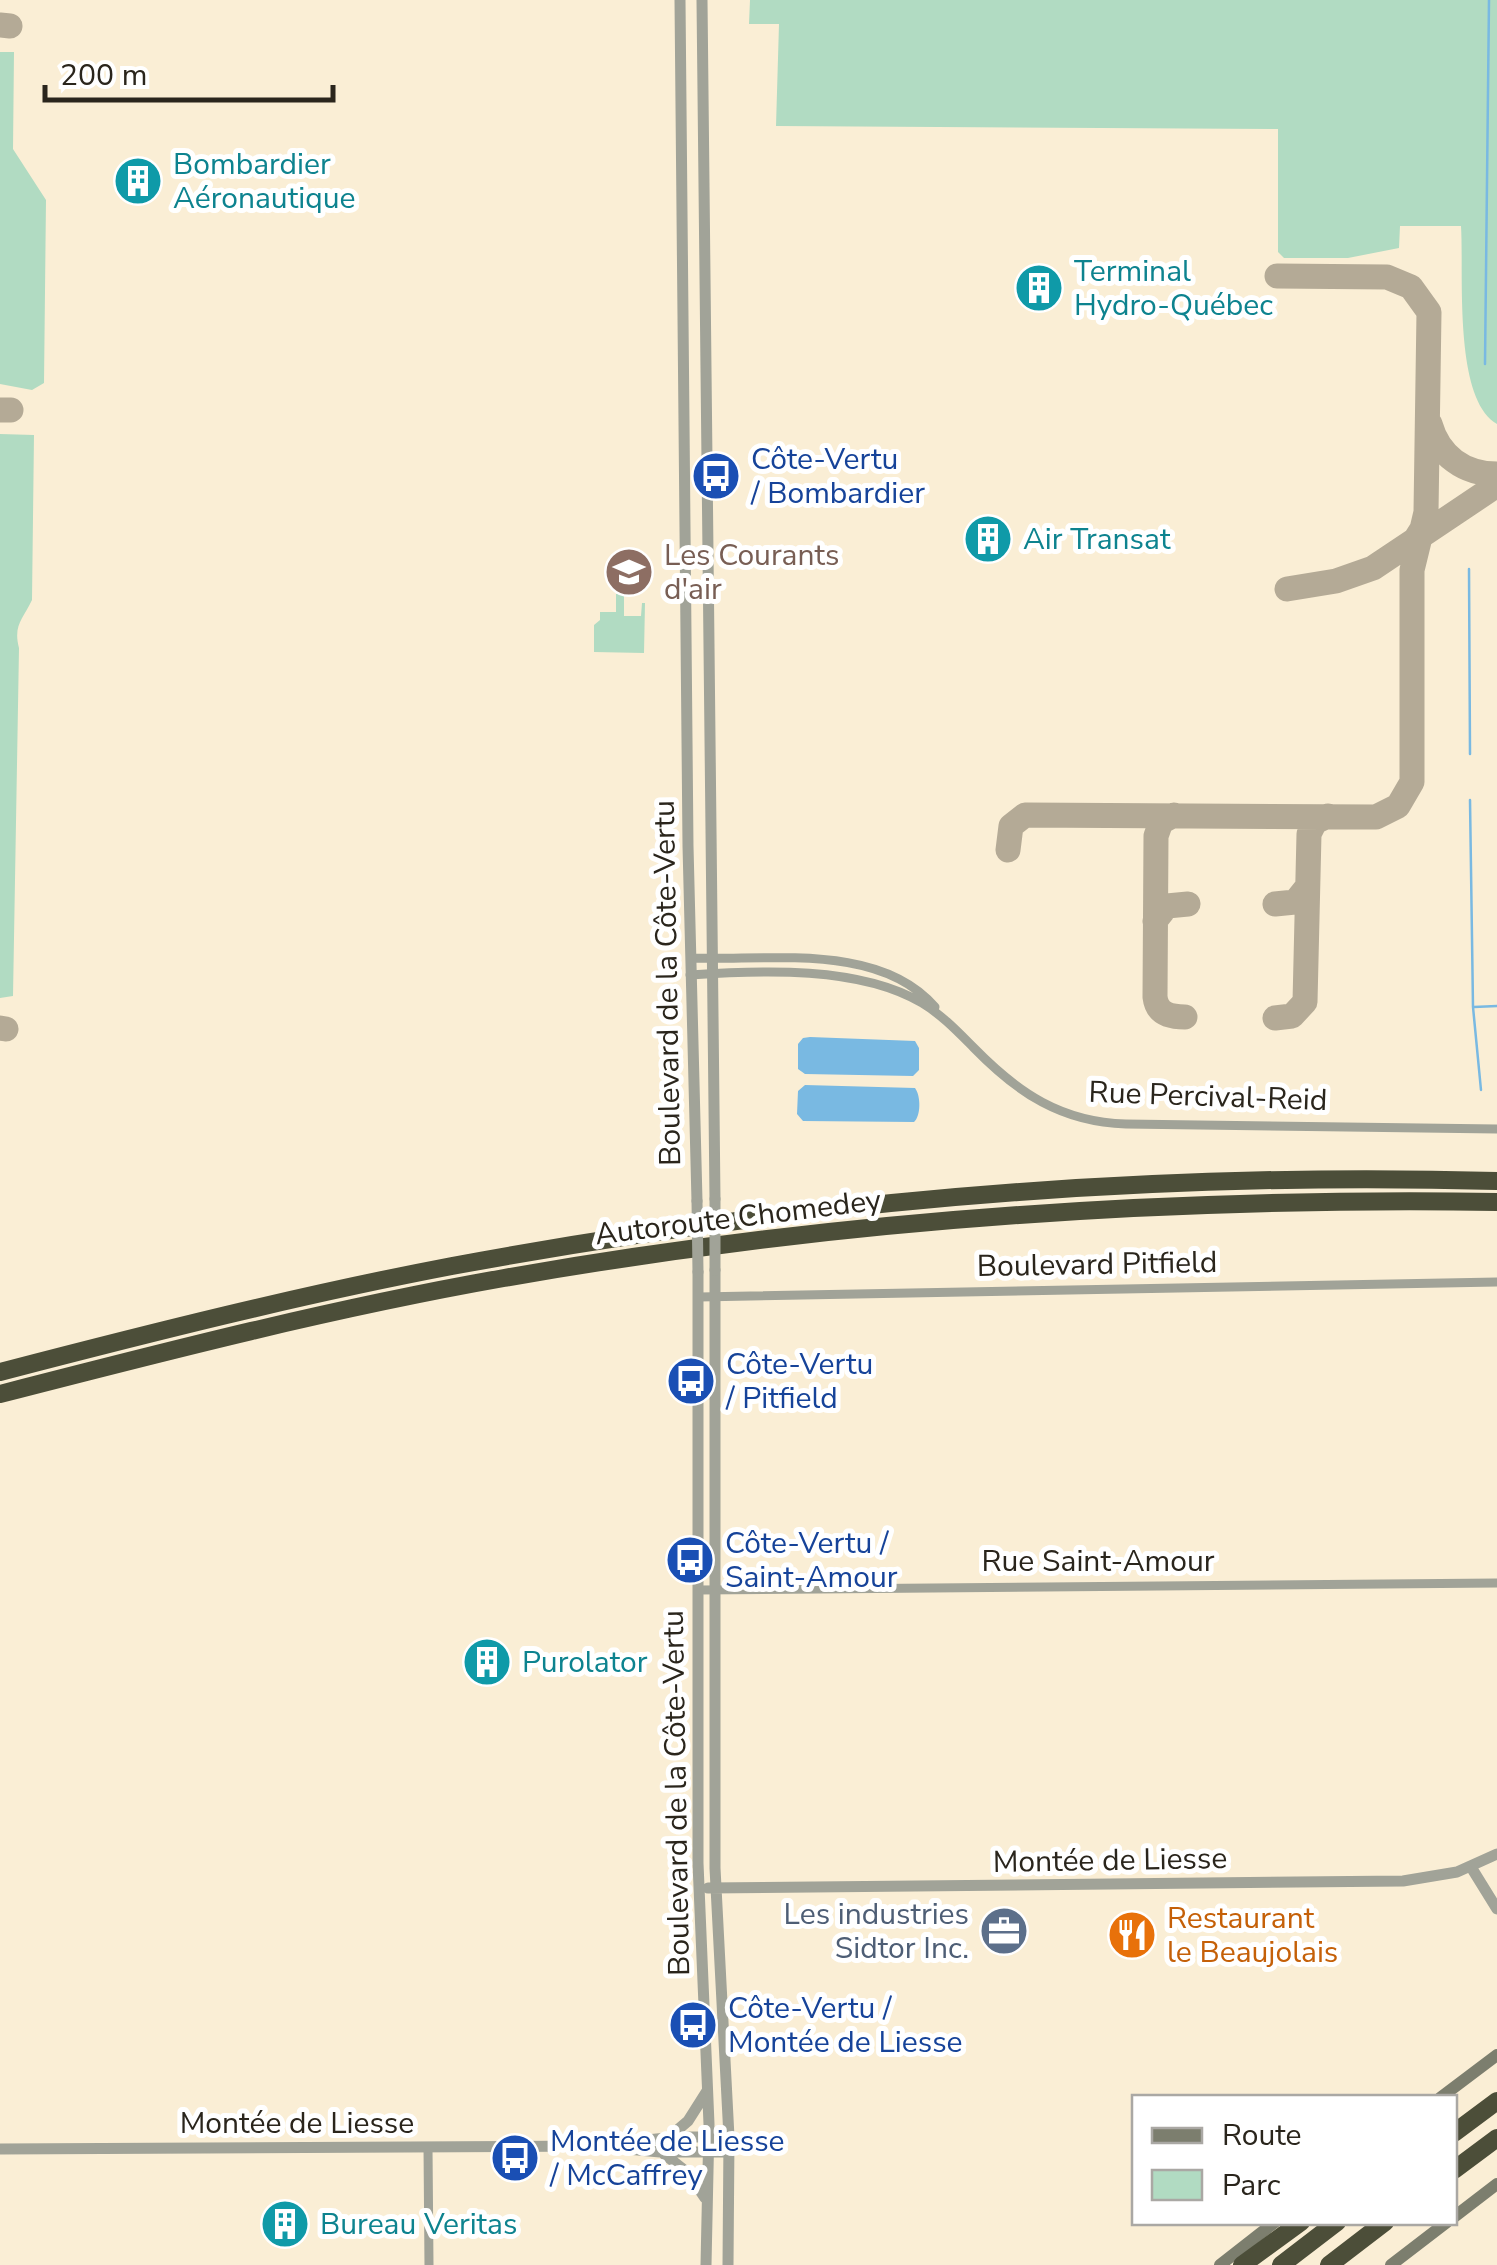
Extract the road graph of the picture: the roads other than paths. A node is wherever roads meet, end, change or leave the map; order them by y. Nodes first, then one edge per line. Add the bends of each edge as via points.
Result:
1 (680, 0) edge
2 (702, 0) edge
3 (691, 958) junction
4 (710, 959) junction
5 (711, 974) junction
6 (690, 976) junction
7 (949, 1024) junction
8 (1497, 1130) edge
9 (1497, 1181) edge
10 (1497, 1202) edge
11 (1497, 1282) edge
12 (715, 1296) junction
13 (698, 1297) junction
14 (0, 1372) edge
15 (0, 1394) edge
16 (1497, 1583) edge
17 (715, 1589) junction
18 (699, 1590) junction
19 (1497, 1854) edge
20 (1471, 1867) junction
21 (699, 1888) junction
22 (716, 1888) junction
23 (1497, 1909) edge
24 (1497, 2055) edge
25 (708, 2090) junction
26 (1444, 2095) edge
27 (1490, 2106) edge
28 (1457, 2129) edge
29 (708, 2136) junction
30 (728, 2137) junction
31 (668, 2138) junction
32 (1497, 2138) edge
33 (594, 2146) junction
34 (428, 2147) junction
35 (0, 2149) edge
36 (660, 2152) junction
37 (729, 2152) junction
38 (708, 2153) junction
39 (1457, 2168) edge
40 (1497, 2184) edge
41 (707, 2202) junction
42 (1457, 2215) edge
43 (1272, 2225) edge
44 (1297, 2225) edge
45 (1333, 2225) edge
46 (1382, 2225) edge
47 (1383, 2225) edge
48 (1443, 2225) edge
49 (429, 2265) edge
50 (706, 2265) edge
51 (728, 2265) edge
52 (1220, 2265) edge
53 (1242, 2265) edge
54 (1281, 2265) edge
55 (1329, 2265) edge
56 (1342, 2265) edge
57 (1391, 2265) edge

1 - 3 street, Boulevard de la Côte-Vertu
2 - 4 street, Boulevard de la Côte-Vertu
3 - 4 street, Rue Percival-Reid
3 - 6 street, Boulevard de la Côte-Vertu
4 - 5 street, Boulevard de la Côte-Vertu
4 - 7 street, Rue Percival-Reid via 866,965 913,986
5 - 6 street, Rue Percival-Reid
5 - 7 street, Rue Percival-Reid via 858,978 911,997
5 - 12 street, Boulevard de la Côte-Vertu, bridge
6 - 13 street, Boulevard de la Côte-Vertu, bridge
7 - 8 street, Rue Percival-Reid via 1028,1096 1086,1120
9 - 14 highway, Autoroute Chomedey via 1102,1187 721,1223 370,1282
10 - 15 highway, Autoroute Chomedey via 1294,1201 1058,1211 729,1243 393,1299
11 - 12 street, Boulevard Pitfield
12 - 13 street, Boulevard Pitfield
12 - 17 street, Boulevard de la Côte-Vertu
13 - 18 street, Boulevard de la Côte-Vertu
16 - 17 street, Rue Saint-Amour
17 - 18 street, Rue Saint-Amour
17 - 22 street, Boulevard de la Côte-Vertu
18 - 21 street, Boulevard de la Côte-Vertu
19 - 20 street, Montée de Liesse
20 - 22 street, Montée de Liesse via 1376,1882
20 - 23 street
21 - 22 street, Montée de Liesse
21 - 25 street, Boulevard de la Côte-Vertu
22 - 30 street, Boulevard de la Côte-Vertu
24 - 26 main road
25 - 29 street, Boulevard de la Côte-Vertu
25 - 31 street
27 - 28 highway
29 - 30 street, Montée de Liesse
29 - 31 street, Montée de Liesse
29 - 38 street, Boulevard de la Côte-Vertu
30 - 37 street, Boulevard de la Côte-Vertu
31 - 33 street, Montée de Liesse
32 - 39 highway
33 - 34 street, Montée de Liesse
33 - 36 street, Montée de Liesse
34 - 35 street, Montée de Liesse
34 - 49 street
36 - 38 street, Montée de Liesse
36 - 41 street via 688,2173
37 - 38 street, Montée de Liesse
37 - 51 street, Boulevard de la Côte-Vertu
38 - 41 street, Boulevard de la Côte-Vertu
40 - 42 main road
41 - 50 street, Boulevard de la Côte-Vertu
43 - 52 main road
44 - 53 highway
45 - 54 highway
46 - 55 highway
47 - 56 highway
48 - 57 main road

